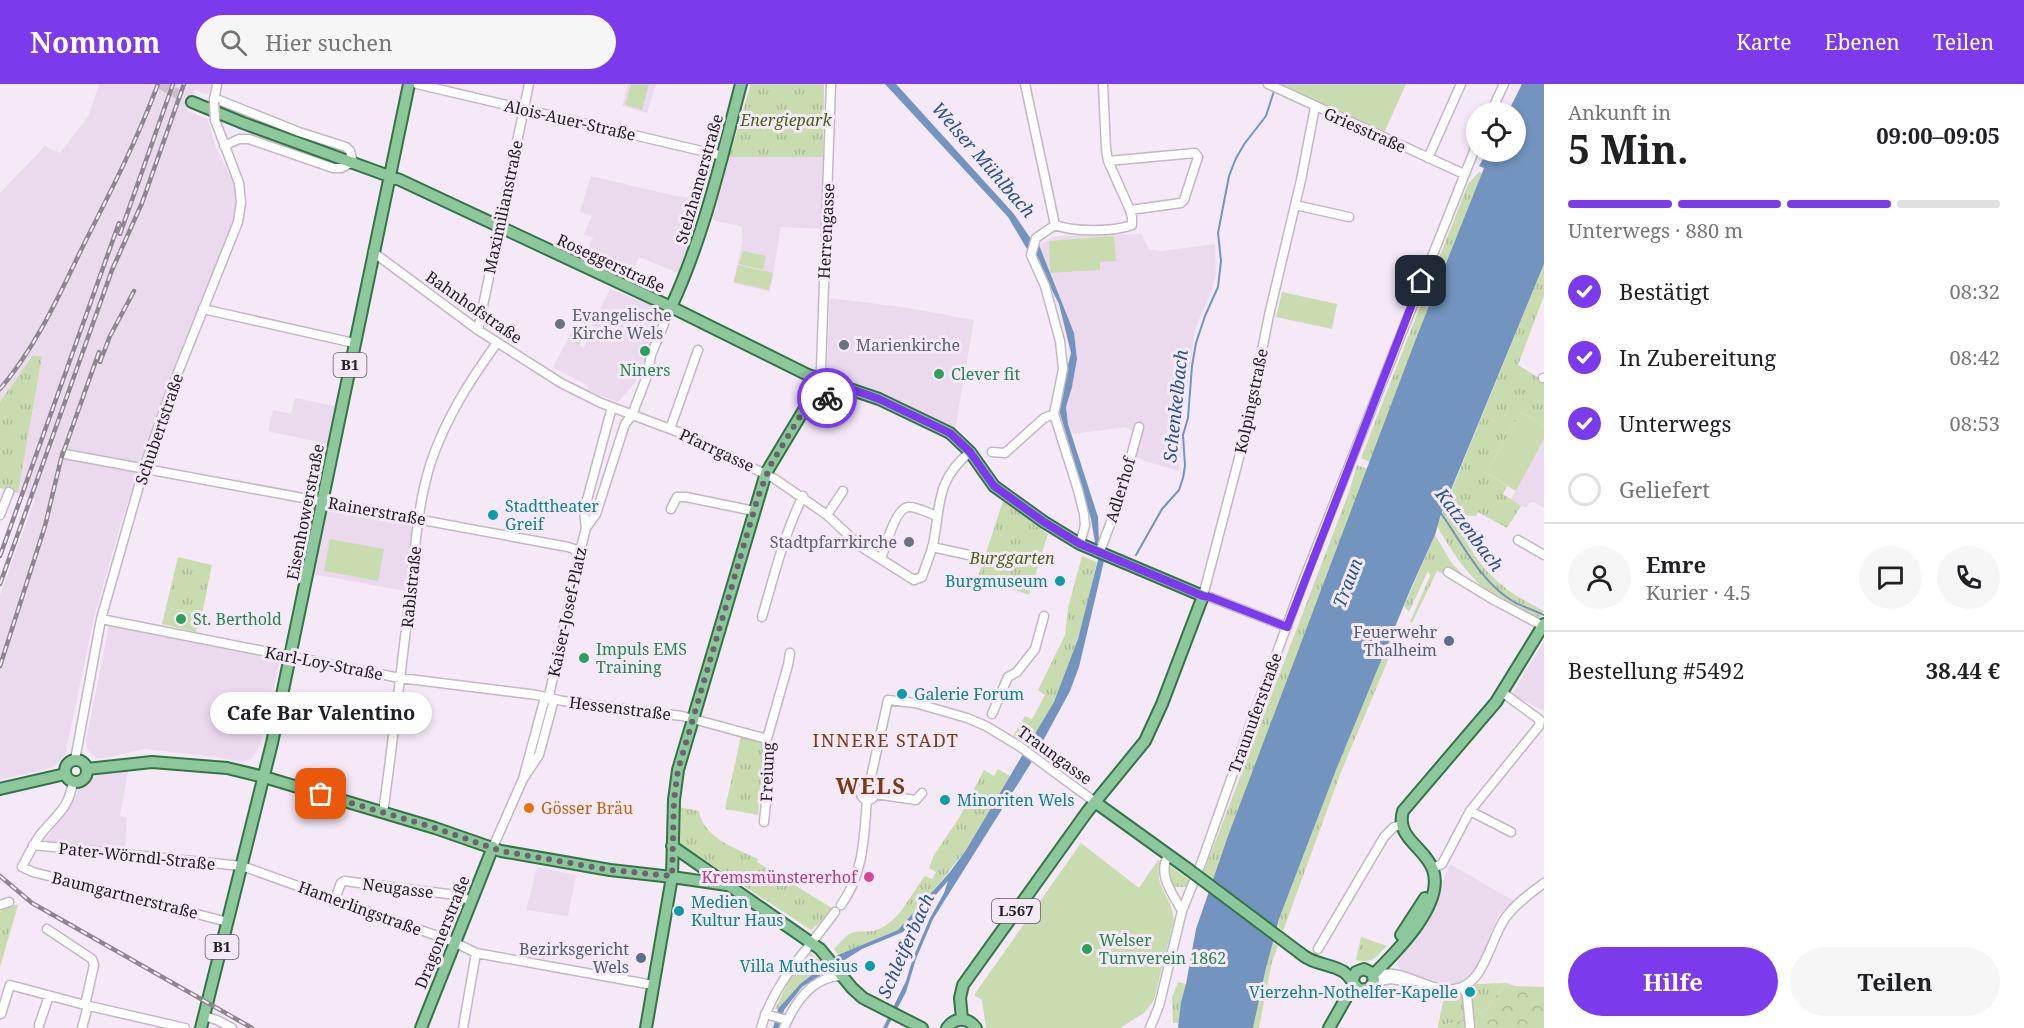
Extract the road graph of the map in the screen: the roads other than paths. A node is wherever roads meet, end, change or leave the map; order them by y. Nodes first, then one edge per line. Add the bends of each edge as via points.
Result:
1 (218, 84) edge
2 (409, 84) edge
3 (417, 84) edge
4 (530, 84) edge
5 (741, 84) edge
6 (831, 84) edge
7 (1024, 84) edge
8 (1103, 84) edge
9 (1268, 84) edge
10 (1461, 84) edge
11 (1504, 84) edge
12 (214, 100) junction
13 (192, 102) tunnel mouth
14 (1496, 102) edge
15 (1315, 107) junction
16 (523, 109) junction
17 (224, 146) junction
18 (723, 156) junction
19 (1428, 158) junction
20 (1108, 161) junction
21 (353, 162) junction
22 (1469, 162) edge
23 (1464, 174) junction
24 (390, 176) junction
25 (1294, 205) junction
26 (1130, 210) junction
27 (1349, 216) dead end
28 (1055, 225) junction
29 (499, 226) junction
30 (373, 252) junction
31 (671, 307) junction
32 (203, 309) junction
33 (478, 330) junction
34 (354, 343) junction
35 (497, 343) junction
36 (698, 350) dead end
37 (819, 378) junction
38 (853, 390) junction
39 (808, 403) junction
40 (612, 407) junction
41 (1054, 414) junction
42 (632, 415) junction
43 (1139, 427) dead end
44 (670, 429) junction
45 (970, 452) junction
46 (992, 452) dead end
47 (65, 454) dead end
48 (144, 468) junction
49 (766, 473) junction
50 (843, 491) dead end
51 (9, 492) dead end
52 (803, 496) junction
53 (322, 502) junction
54 (670, 509) dead end
55 (754, 511) junction
56 (0, 515) edge
57 (827, 515) junction
58 (936, 516) junction
59 (418, 519) junction
60 (586, 528) junction
61 (1518, 540) dead end
62 (1080, 544) junction
63 (932, 547) junction
64 (1099, 551) junction
65 (578, 555) junction
66 (1544, 555) edge
67 (983, 558) dead end
68 (881, 559) junction
69 (1448, 572) dead end
70 (1203, 596) junction
71 (1044, 616) dead end
72 (762, 617) dead end
73 (101, 619) junction
74 (1543, 625) edge
75 (1287, 627) junction
76 (790, 653) dead end
77 (289, 657) junction
78 (400, 678) junction
79 (1502, 692) junction
80 (549, 696) junction
81 (693, 718) junction
82 (989, 720) junction
83 (767, 739) junction
84 (75, 760) junction
85 (87, 769) junction
86 (264, 777) junction
87 (69, 778) junction
88 (0, 789) edge
89 (872, 790) junction
90 (922, 793) dead end
91 (1095, 802) junction
92 (1470, 811) junction
93 (383, 813) junction
94 (764, 822) dead end
95 (1401, 825) junction
96 (1511, 832) dead end
97 (33, 845) junction
98 (672, 846) junction
99 (493, 847) junction
100 (1168, 856) junction
101 (242, 866) junction
102 (1433, 868) junction
103 (672, 876) junction
104 (1434, 882) junction
105 (1544, 883) edge
106 (728, 885) junction
107 (1544, 889) edge
108 (1544, 896) edge
109 (335, 898) junction
110 (471, 901) junction
111 (9, 902) dead end
112 (0, 905) edge
113 (1182, 911) junction
114 (228, 922) junction
115 (47, 929) dead end
116 (454, 942) junction
117 (811, 942) junction
118 (1318, 949) dead end
119 (1396, 952) junction
120 (476, 953) junction
121 (1396, 973) junction
122 (842, 976) junction
123 (1363, 979) junction
124 (1418, 982) junction
125 (653, 985) junction
126 (1463, 987) junction
127 (49, 996) junction
128 (86, 1006) junction
129 (1, 1014) edge
130 (767, 1014) junction
131 (204, 1016) junction
132 (962, 1019) junction
133 (784, 1022) edge
134 (39, 1025) dead end
135 (82, 1028) edge
136 (184, 1028) edge
137 (201, 1028) edge
138 (232, 1028) edge
139 (421, 1028) edge
140 (463, 1028) edge
141 (646, 1028) edge
142 (761, 1028) edge
143 (922, 1028) edge
144 (947, 1028) edge
145 (976, 1028) edge
146 (1150, 1028) edge
147 (1329, 1028) edge
148 (1470, 1028) edge

1 - 12 street
2 - 24 main road, B1
3 - 16 street, Alois-Auer-Straße
4 - 16 street, Maximilianstraße
5 - 18 main road, Stelzhamerstraße
6 - 37 street, Herrengasse
7 - 28 street
8 - 20 street
9 - 15 street, Griesstraße
10 - 19 street
11 - 14 street
12 - 17 street, Schubertstraße, bridge via 214,120
12 - 21 street via 346,147
13 - 21 main road, Roseggerstraße
15 - 19 street, Griesstraße
15 - 25 street, Kolpingstraße
16 - 18 street, Alois-Auer-Straße
16 - 29 street, Maximilianstraße
17 - 21 street via 249,139 333,168
17 - 32 street, Schubertstraße via 239,183 241,203 238,222
18 - 31 main road, Stelzhamerstraße via 706,216
19 - 23 street, Griesstraße
20 - 26 street
20 - 26 street via 1195,153 1198,157 1181,203
21 - 24 main road, Roseggerstraße
22 - 23 street, Traunuferstraße
23 - 75 street, Traunuferstraße
24 - 29 main road, Roseggerstraße
24 - 30 main road, B1
25 - 27 street
25 - 70 street, Kolpingstraße via 1246,431
26 - 28 street via 1132,225 1113,229
28 - 41 street via 1036,237 1030,252 1045,286 1060,341 1063,369
29 - 31 main road, Roseggerstraße
29 - 33 street, Maximilianstraße
30 - 33 street, Bahnhofstraße
30 - 34 main road, Eisenhowerstraße / B1
31 - 37 main road, Roseggerstraße
31 - 42 street, Stelzhamerstraße
32 - 34 street
32 - 48 street, Schubertstraße
33 - 35 street, Bahnhofstraße
34 - 53 main road, Eisenhowerstraße / B1
35 - 40 street, Bahnhofstraße via 561,383
35 - 59 street, Rablstraße via 464,391 435,450
36 - 44 street
37 - 38 main road, Roseggerstraße
37 - 39 main road
38 - 39 main road
38 - 45 main road, Roseggerstraße via 950,433
39 - 49 main road
40 - 42 street, Bahnhofstraße
40 - 60 street, Kaiser-Josef-Platz via 584,511
41 - 46 street via 1044,418 1005,453
41 - 62 street via 1084,514
42 - 44 street, Pfarrgasse
42 - 60 street, Kaiser-Josef-Platz via 625,424 596,514
43 - 64 street, Adlerhof via 1119,500
44 - 49 street, Pfarrgasse
45 - 58 street via 950,471
45 - 62 main road, Roseggerstraße via 994,486
47 - 48 street, Rainerstraße
48 - 53 street, Rainerstraße
48 - 73 street, Schubertstraße
49 - 52 street, Pfarrgasse
49 - 55 main road
50 - 57 street
51 - 56 street
52 - 57 street, Pfarrgasse
52 - 72 street via 778,560
53 - 59 street, Rainerstraße
53 - 77 main road, Eisenhowerstraße / B1
54 - 55 street via 677,497 686,497
55 - 81 main road
57 - 68 street, Pfarrgasse via 860,546
58 - 63 street
58 - 68 street via 904,507 897,515
59 - 65 street, Rainerstraße via 568,547
59 - 78 street, Rablstraße
60 - 65 street, Kaiser-Josef-Platz
61 - 66 street
62 - 64 main road, Roseggerstraße
63 - 67 street
63 - 68 street, Pfarrgasse via 922,577 914,580
64 - 70 main road, Roseggerstraße
65 - 80 street, Kaiser-Josef-Platz
69 - 74 street
70 - 75 street
70 - 91 main road via 1145,741
71 - 82 street via 1035,649 1017,672 1008,677
73 - 77 street, Karl-Loy-Straße
73 - 84 street, Schubertstraße
74 - 79 main road
75 - 113 street, Traunuferstraße
76 - 83 street, Freiung
77 - 78 street, Karl-Loy-Straße
77 - 86 main road, Eisenhowerstraße / B1
78 - 80 street, Karl-Loy-Straße
78 - 93 street, Rablstraße
79 - 92 street via 1540,720 1537,730
79 - 95 main road via 1403,811
80 - 81 street, Hessenstraße
80 - 99 street, Kaiser-Josef-Platz via 544,701 523,779
81 - 83 street, Hessenstraße
81 - 98 main road via 675,784
82 - 89 street, Traungasse via 888,700
82 - 91 street, Traungasse
83 - 94 street, Freiung
84 - 85 main road
84 - 87 main road via 66,767
85 - 86 main road via 152,762 227,768
85 - 87 main road via 84,779 77,782
86 - 93 main road
86 - 101 main road, B1
87 - 88 main road
87 - 97 street via 69,799
89 - 90 street via 916,800
89 - 117 street via 865,787 861,792 867,799 860,865 852,886
91 - 100 main road, Traungasse
91 - 132 main road, L567 via 963,985
92 - 96 street
92 - 102 street via 1442,864
93 - 99 main road
95 - 102 main road
95 - 118 street via 1384,837
97 - 101 street, Pater-Wörndl-Straße
97 - 114 street, Baumgartnerstraße via 22,867 33,872
98 - 103 main road
98 - 106 main road
99 - 103 main road via 610,870
99 - 110 main road, Dragonerstraße
100 - 113 street via 1164,874
100 - 123 main road, Traungasse, bridge via 1300,953 1336,961
101 - 109 street, Hamerlingstraße
101 - 114 main road, B1
102 - 104 main road
103 - 106 main road
103 - 125 main road
104 - 119 main road via 1424,914
104 - 123 main road via 1402,934
105 - 126 street via 1506,918 1479,972
106 - 117 main road
107 - 108 street
109 - 110 street, Neugasse via 344,881
109 - 116 street, Hamerlingstraße
110 - 116 main road, Dragonerstraße
111 - 112 street
113 - 146 street, Traunuferstraße
114 - 131 main road, B1
115 - 128 street via 92,959
116 - 120 street, Hamerlingstraße
116 - 139 main road, Dragonerstraße
117 - 122 main road
117 - 130 street via 783,978
119 - 121 street via 1392,963
119 - 123 main road
120 - 125 street, Hamerlingstraße
120 - 140 street
121 - 123 street
121 - 124 street
122 - 133 street via 814,984
122 - 143 main road via 863,998
123 - 124 street
123 - 147 main road
124 - 126 street via 1449,989
125 - 141 main road
126 - 148 street
127 - 128 street
127 - 129 street via 10,985
127 - 134 street
128 - 135 street
128 - 136 street
130 - 133 street
130 - 142 street
131 - 137 main road, B1
131 - 138 street
132 - 144 main road
132 - 145 main road

